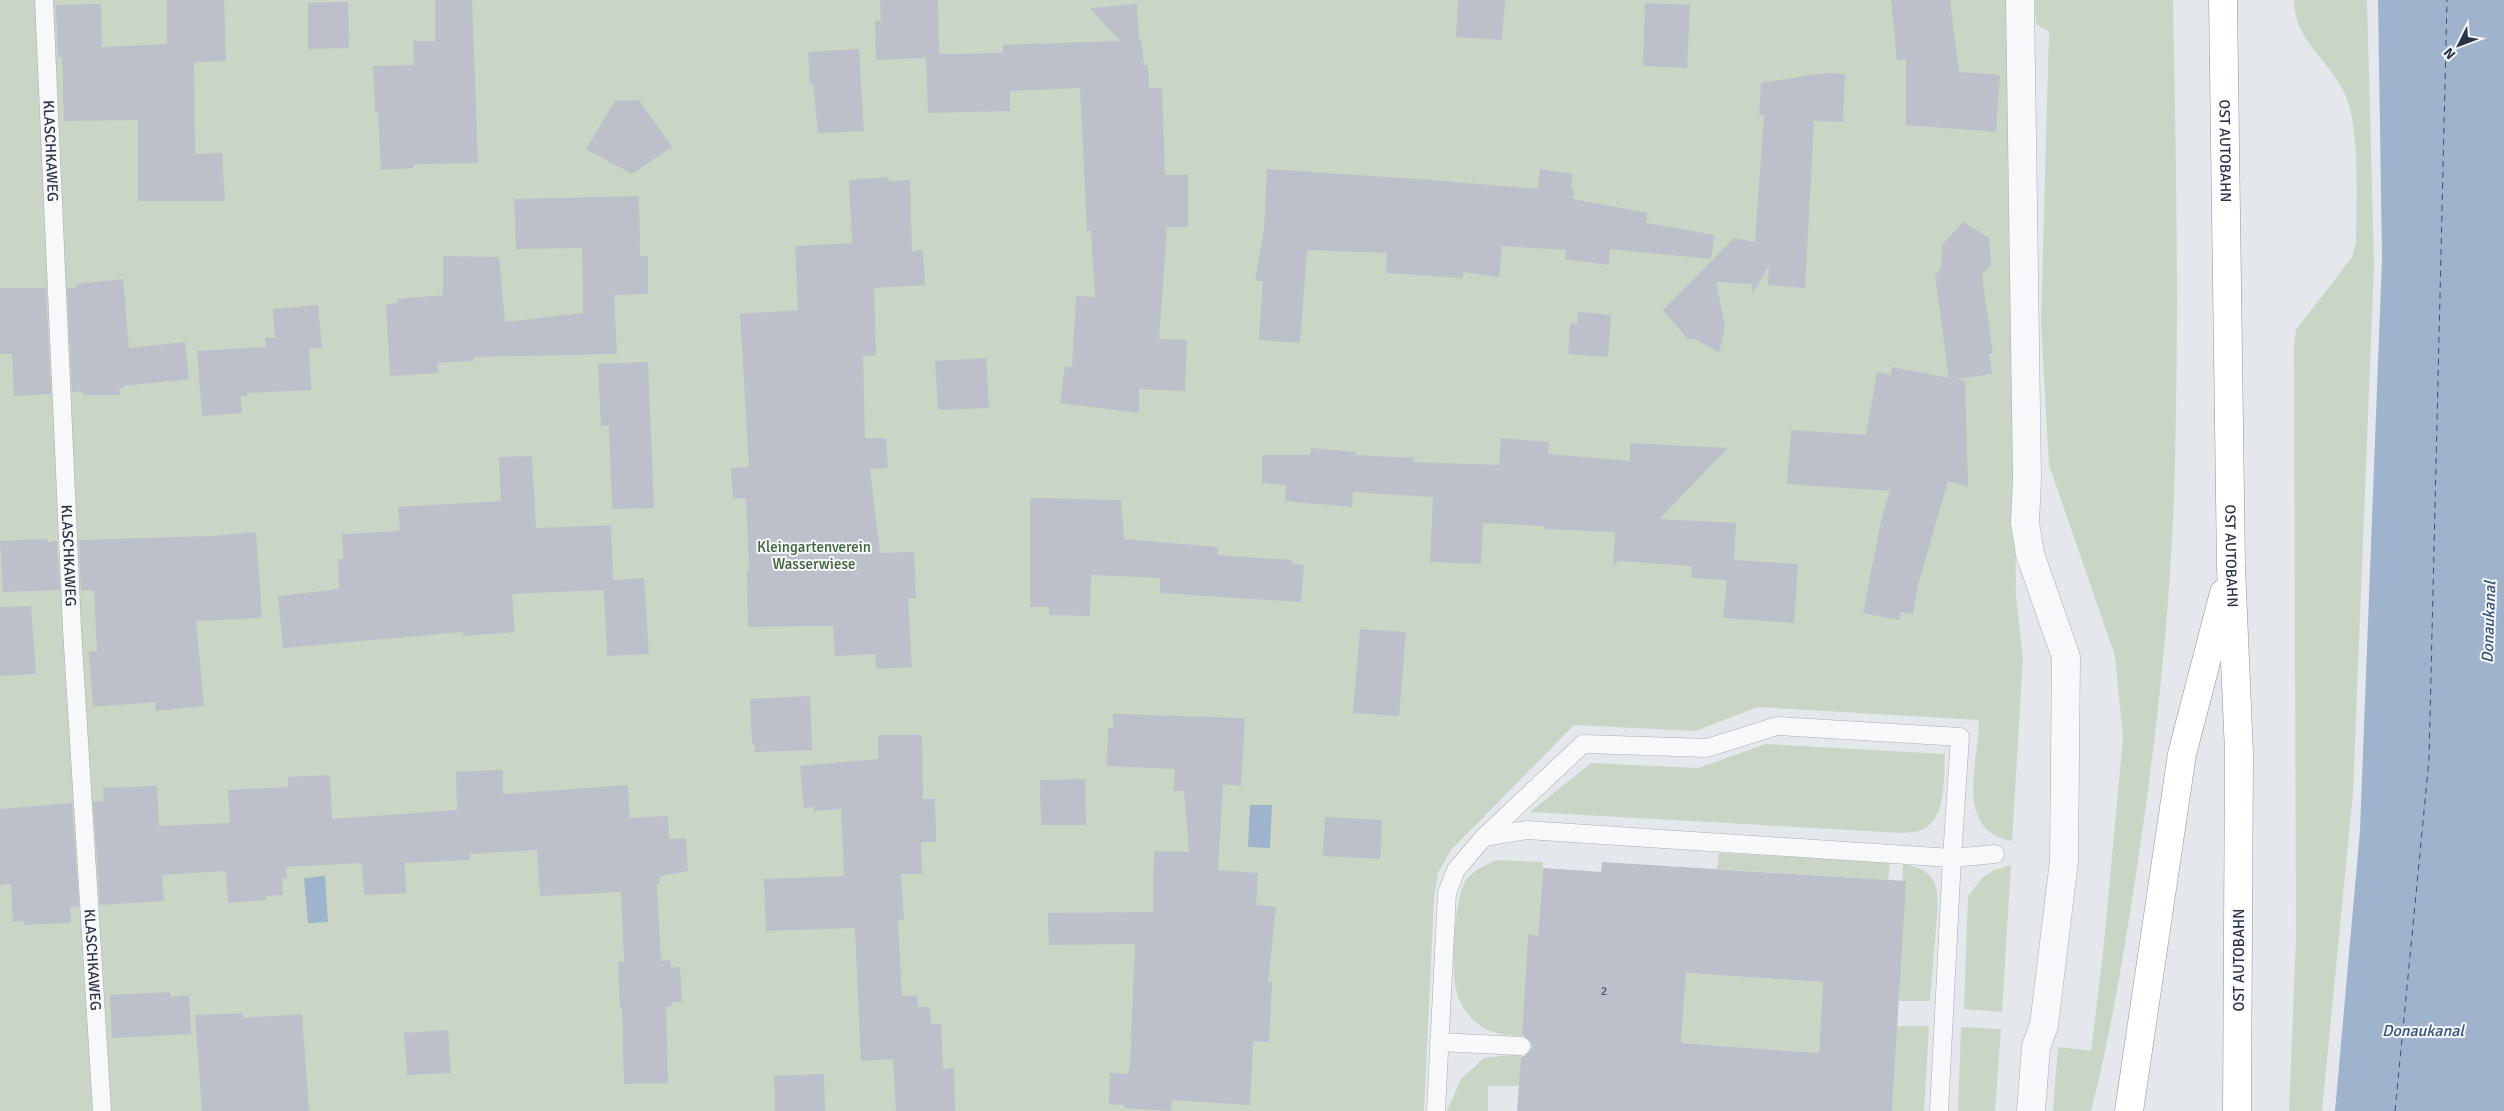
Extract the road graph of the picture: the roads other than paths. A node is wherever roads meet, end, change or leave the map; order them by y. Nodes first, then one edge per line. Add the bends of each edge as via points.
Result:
1 (44, 0) edge
2 (2020, 0) edge
3 (2223, 0) edge
4 (2231, 567) junction
5 (1484, 837) junction
6 (1995, 854) dead end
7 (1952, 858) junction
8 (1439, 1042) junction
9 (1521, 1046) dead end
10 (102, 1111) edge
11 (1436, 1111) edge
12 (1939, 1111) edge
13 (2031, 1111) edge
14 (2129, 1111) edge
15 (2237, 1111) edge

1 - 10 lane, KLASCHKAWEG via 72,629
2 - 13 street via 2025,523 2030,554 2066,657 2064,860 2044,1025 2036,1047
3 - 4 highway, OST AUTOBAHN
4 - 14 highway via 2182,754
4 - 15 highway, OST AUTOBAHN via 2240,752
5 - 7 lane via 1527,830
5 - 7 lane via 1582,744 1707,748 1778,726 1960,737
5 - 8 lane via 1456,870 1447,893
6 - 7 lane
7 - 12 lane
8 - 9 lane
8 - 11 lane

